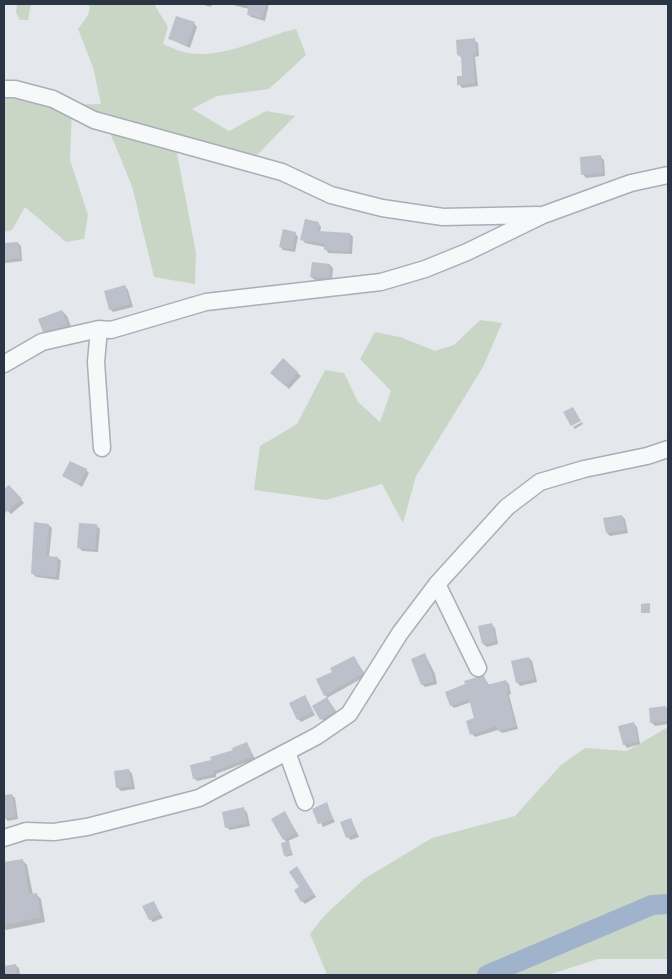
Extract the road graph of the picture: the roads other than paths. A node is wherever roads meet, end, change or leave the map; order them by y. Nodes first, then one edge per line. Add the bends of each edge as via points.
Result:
1 (4, 89) edge
2 (668, 175) edge
3 (543, 215) junction
4 (99, 329) junction
5 (4, 364) edge
6 (102, 448) dead end
7 (668, 450) edge
8 (437, 584) junction
9 (478, 668) dead end
10 (287, 752) junction
11 (305, 802) dead end
12 (4, 838) edge

1 - 3 street via 53,98 94,120 282,172 331,195 382,208 443,217
2 - 3 street via 631,183
3 - 4 street via 467,252 381,282 206,302 111,330
4 - 5 street via 42,342
4 - 6 street via 96,362
7 - 8 street via 540,482 507,507
8 - 9 street
8 - 10 street via 400,633 350,714
10 - 11 street
10 - 12 street via 199,798 94,825 54,832 26,831

